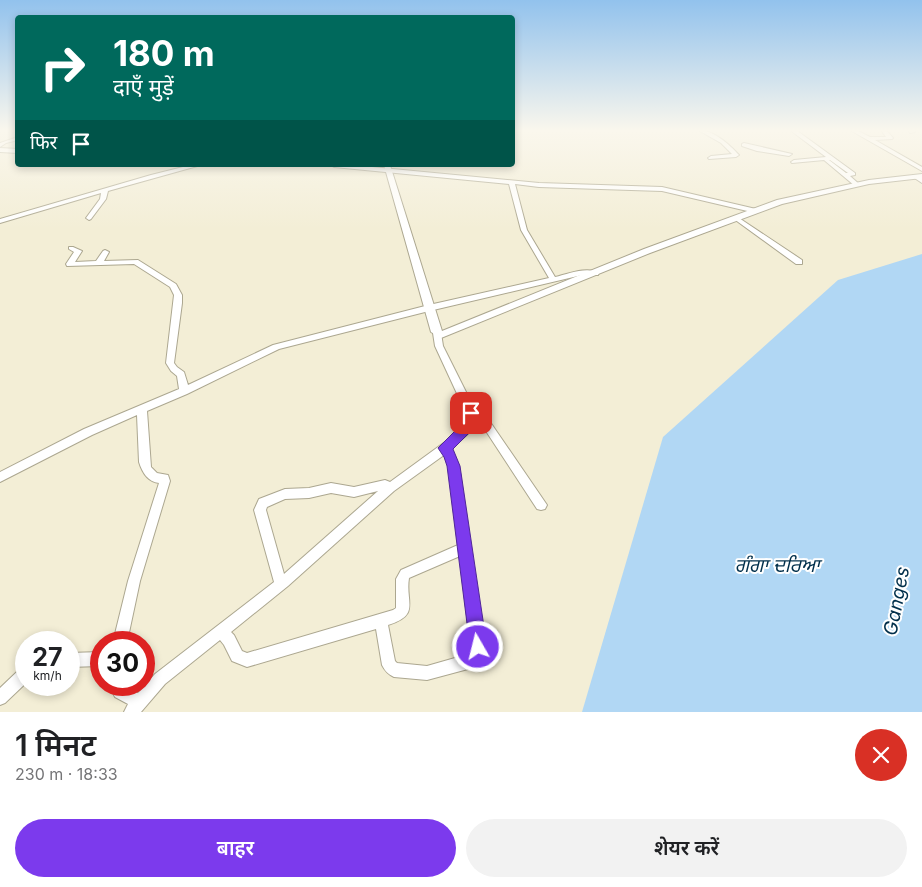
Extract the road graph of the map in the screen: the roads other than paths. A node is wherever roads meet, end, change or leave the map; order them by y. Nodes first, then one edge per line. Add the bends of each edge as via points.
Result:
1 (829, 163) edge
2 (839, 163) edge
3 (191, 167) edge
4 (387, 167) edge
5 (844, 175) junction
6 (918, 176) edge
7 (922, 181) edge
8 (511, 182) junction
9 (857, 185) junction
10 (106, 190) junction
11 (756, 210) junction
12 (89, 218) dead end
13 (736, 218) junction
14 (0, 221) edge
15 (71, 248) dead end
16 (105, 252) dead end
17 (799, 262) dead end
18 (99, 263) junction
19 (595, 273) junction
20 (553, 280) junction
21 (429, 308) junction
22 (438, 333) junction
23 (184, 391) junction
24 (142, 409) junction
25 (471, 413) junction
26 (445, 448) junction
27 (0, 477) edge
28 (390, 488) junction
29 (541, 505) dead end
30 (465, 548) junction
31 (281, 584) junction
32 (381, 621) junction
33 (122, 631) edge
34 (220, 631) junction
35 (15, 684) edge
36 (124, 696) edge
37 (0, 698) edge
38 (136, 707) edge

1 - 5 street
2 - 5 street via 852,174
3 - 10 street
4 - 8 street
4 - 21 main road
5 - 9 street
6 - 7 street
6 - 9 main road
8 - 11 street via 662,189
8 - 20 street via 524,230
9 - 11 main road
10 - 12 street via 103,200
10 - 14 street
11 - 13 main road
13 - 17 street
13 - 19 main road
15 - 18 street via 78,251 70,264
16 - 18 street
18 - 23 street via 136,262 173,286 178,303 170,363 181,374
19 - 20 street via 585,272
19 - 22 main road via 446,334
20 - 21 street
21 - 22 main road
21 - 23 street via 276,347
22 - 25 street via 440,346
23 - 24 street
24 - 27 street via 88,432
24 - 33 street via 145,466 155,478 164,478 165,481 132,587
25 - 26 street via 466,429
25 - 29 street via 483,419
26 - 28 street
26 - 30 street via 454,466
28 - 31 street
28 - 31 street via 385,485 348,492 331,488 284,494 263,503 260,510
30 - 32 street via 405,574 402,579 402,611
30 - 32 street via 478,647 474,659 427,673 394,670 389,665
31 - 34 street
32 - 34 street via 247,660 237,656
34 - 38 street via 160,679
35 - 37 street
36 - 38 street

